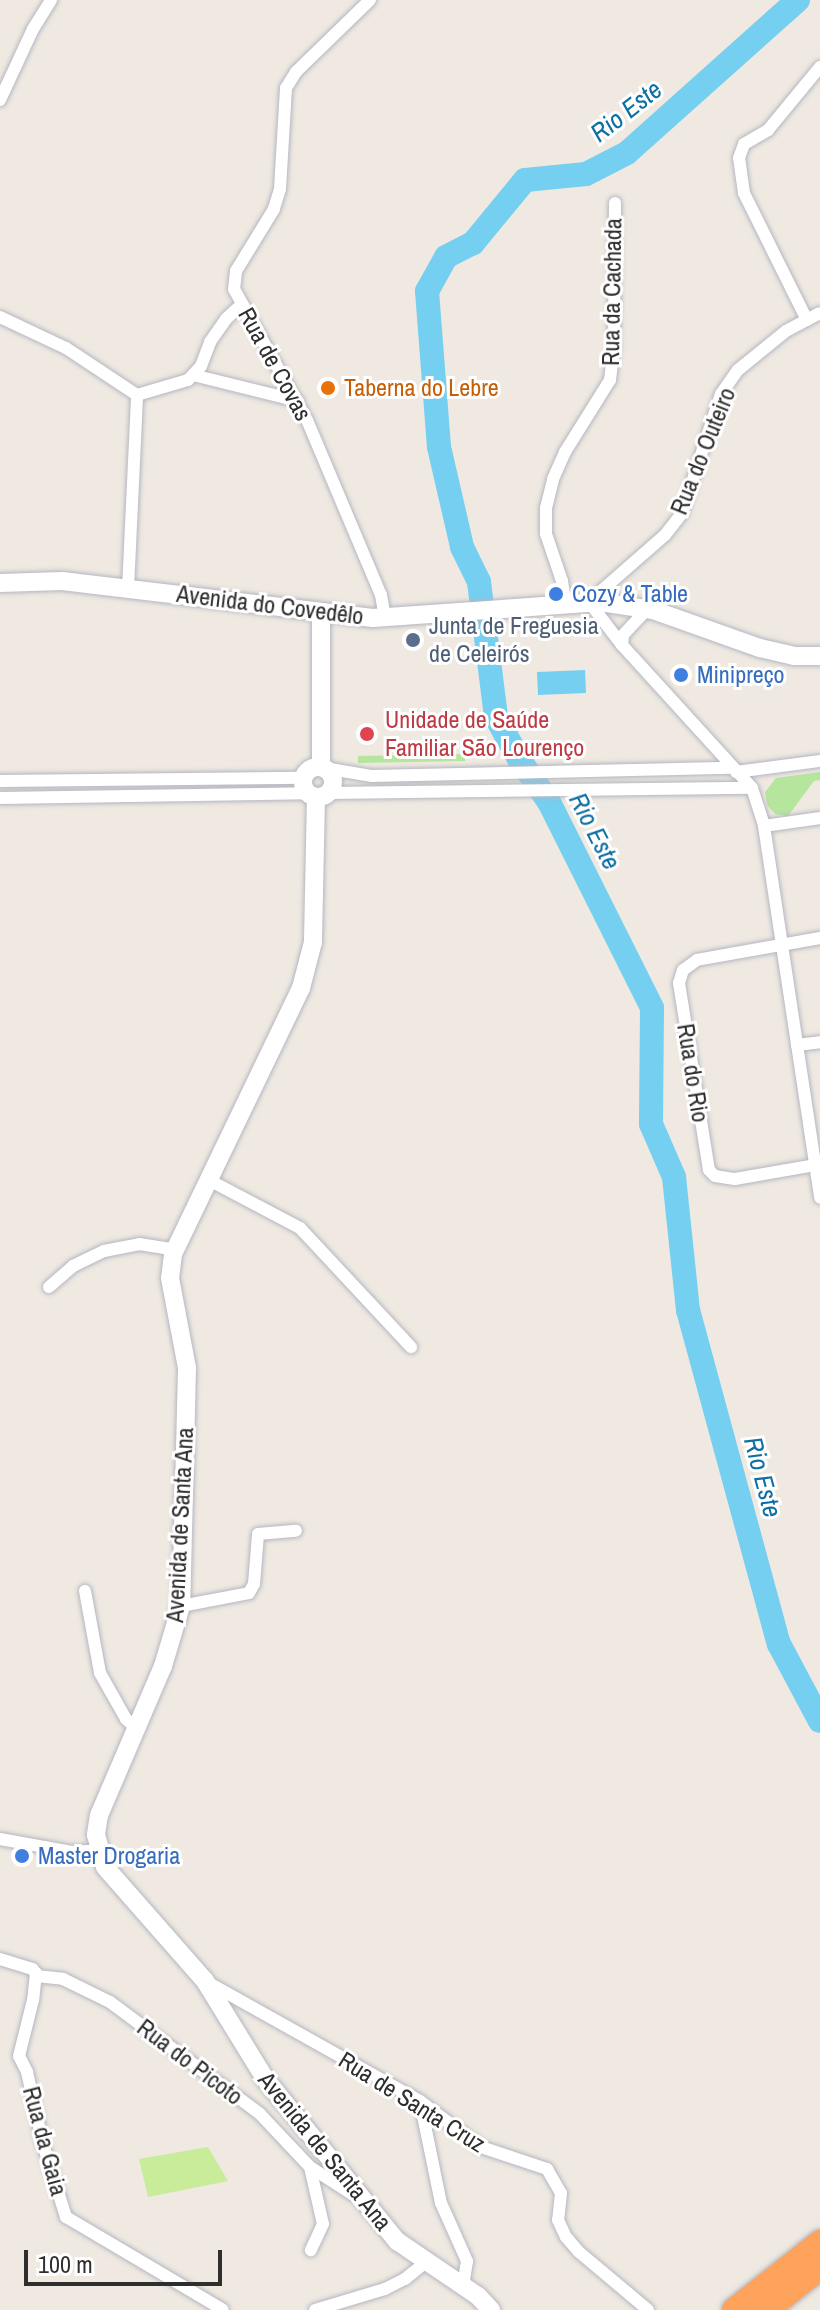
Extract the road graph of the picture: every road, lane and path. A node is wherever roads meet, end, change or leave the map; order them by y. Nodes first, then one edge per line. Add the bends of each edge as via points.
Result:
1 (51, 0) edge
2 (370, 0) edge
3 (820, 67) edge
4 (0, 100) edge
5 (615, 203) dead end
6 (241, 305) junction
7 (820, 313) edge
8 (0, 317) edge
9 (807, 320) junction
10 (193, 375) junction
11 (137, 395) junction
12 (298, 401) junction
13 (0, 583) edge
14 (128, 589) junction
15 (565, 602) junction
16 (594, 602) junction
17 (647, 609) junction
18 (321, 614) junction
19 (385, 618) junction
20 (622, 645) junction
21 (820, 656) edge
22 (820, 761) edge
23 (323, 768) junction
24 (734, 770) junction
25 (0, 781) edge
26 (752, 788) junction
27 (314, 790) junction
28 (0, 798) edge
29 (820, 818) edge
30 (764, 826) junction
31 (820, 938) edge
32 (782, 944) junction
33 (820, 1042) edge
34 (797, 1045) junction
35 (818, 1163) edge
36 (209, 1180) junction
37 (820, 1198) edge
38 (176, 1250) junction
39 (49, 1287) dead end
40 (411, 1347) dead end
41 (296, 1531) dead end
42 (85, 1591) dead end
43 (181, 1606) junction
44 (135, 1727) junction
45 (0, 1839) edge
46 (99, 1850) junction
47 (0, 1959) edge
48 (36, 1976) junction
49 (205, 1981) junction
50 (420, 2101) junction
51 (310, 2167) junction
52 (367, 2203) junction
53 (820, 2242) edge
54 (311, 2250) dead end
55 (425, 2263) junction
56 (820, 2268) edge
57 (463, 2285) junction
58 (223, 2310) edge
59 (315, 2310) edge
60 (491, 2310) edge
61 (648, 2310) edge
62 (734, 2310) edge
63 (767, 2310) edge

1 - 4 street
2 - 6 street, Rua de Covas via 286,88 280,189 274,209 236,271 234,289
3 - 9 street via 768,130 740,151 740,179
5 - 15 street, Rua da Cachada via 610,380 565,452 546,508 546,534
6 - 10 street via 218,330
6 - 12 street, Rua de Covas
7 - 9 street, Rua do Outeiro
8 - 11 street via 66,348
9 - 16 street, Rua do Outeiro via 738,370 721,394 682,513
10 - 11 street
10 - 12 street
11 - 14 street
12 - 19 street, Rua de Covas via 381,595
13 - 14 street, Avenida do Covedêlo via 62,581
14 - 18 street, Avenida do Covedêlo
15 - 16 street, Avenida do Covedêlo
15 - 19 street, Avenida do Covedêlo
16 - 17 street, Avenida do Covedêlo
16 - 20 street
17 - 20 street via 623,635
17 - 21 street, Avenida do Covedêlo via 760,648
18 - 19 street, Avenida do Covedêlo
18 - 23 street
20 - 24 street
22 - 24 street
23 - 24 street via 372,776
23 - 27 street via 308,771
23 - 27 street, Avenida de Santa Ana via 333,782
24 - 26 street
25 - 27 street
26 - 27 street
26 - 30 street
27 - 28 street
27 - 36 street, Avenida de Santa Ana via 313,942 305,975
29 - 30 street
30 - 32 street
31 - 32 street
32 - 34 street
32 - 35 street, Rua do Rio via 697,960 683,970 679,983 709,1170 735,1179
33 - 34 street
34 - 35 street
35 - 37 street
36 - 38 street, Avenida de Santa Ana
36 - 40 street via 300,1228
38 - 39 street via 139,1244 104,1251 73,1266
38 - 43 street, Avenida de Santa Ana via 170,1278 187,1368
41 - 43 street via 258,1534 249,1593
42 - 44 street via 100,1673
43 - 44 street, Avenida de Santa Ana via 163,1666
44 - 46 street, Avenida de Santa Ana via 99,1815
45 - 46 street via 72,1852
46 - 49 street, Avenida de Santa Ana via 118,1884
47 - 48 street via 32,1969
48 - 51 street, Rua do Picoto via 63,1979 110,2002 260,2114
48 - 58 street, Rua da Gaia via 19,2056 66,2217
49 - 50 street, Rua de Santa Cruz
49 - 52 street, Avenida de Santa Ana via 266,2080
50 - 57 street via 441,2203 467,2261
50 - 61 street, Rua de Santa Cruz via 481,2147 547,2169 561,2193 558,2220 566,2237
51 - 52 street, Rua do Picoto
51 - 54 street via 323,2224
52 - 55 street, Avenida de Santa Ana via 397,2241
53 - 62 highway
55 - 57 street, Avenida de Santa Ana
55 - 59 street via 385,2289
56 - 63 highway
57 - 60 street, Avenida de Santa Ana

